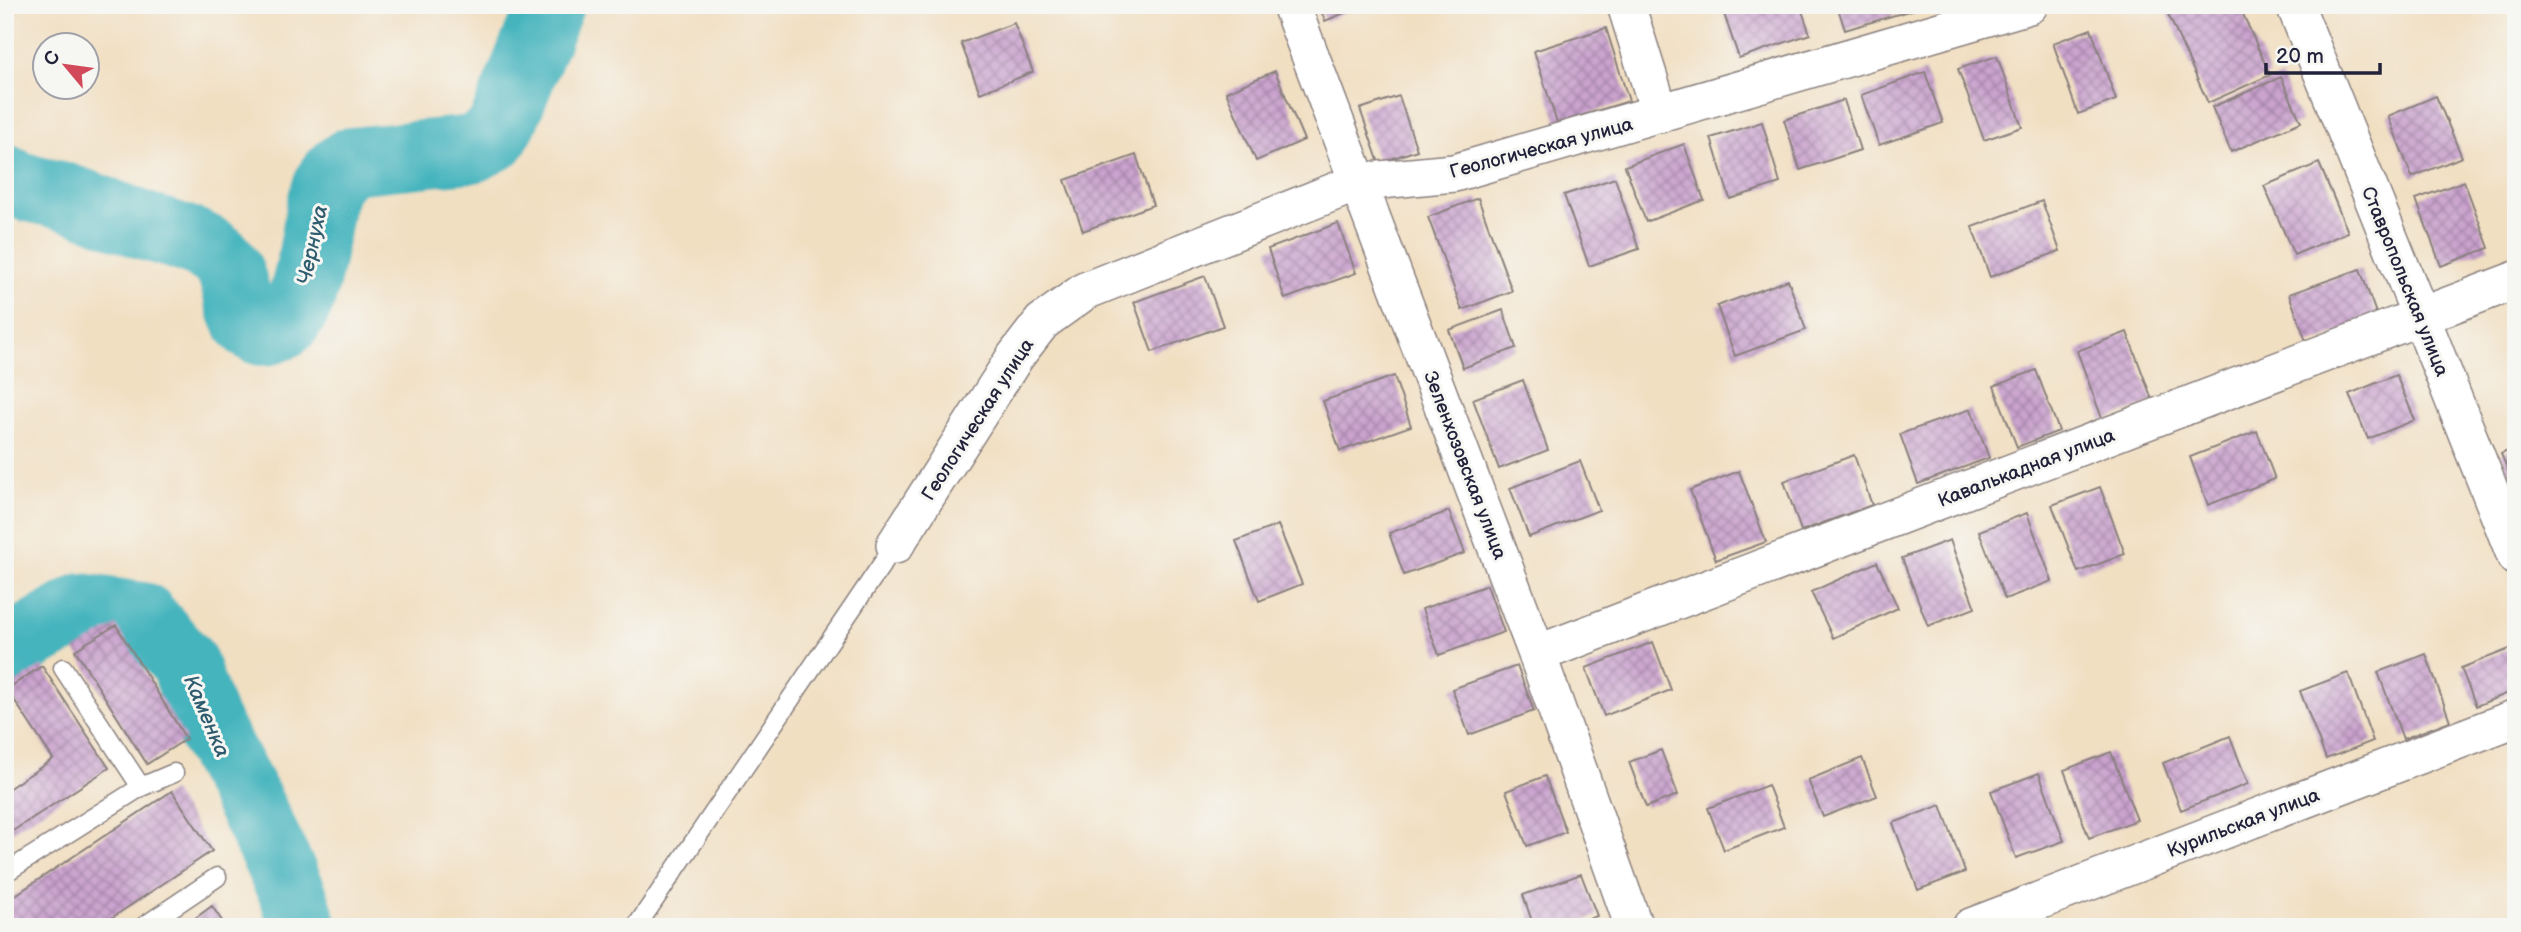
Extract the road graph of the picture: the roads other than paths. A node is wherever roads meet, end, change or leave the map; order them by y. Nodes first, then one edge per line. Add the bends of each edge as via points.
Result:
1 (1291, 5) edge
2 (1626, 5) edge
3 (2029, 5) edge
4 (2295, 5) edge
5 (1660, 114) junction
6 (1359, 182) junction
7 (2516, 280) edge
8 (2421, 317) junction
9 (895, 545) joint
10 (2516, 557) edge
11 (1537, 654) junction
12 (63, 668) dead end
13 (2516, 718) edge
14 (174, 773) dead end
15 (141, 787) junction
16 (5, 873) edge
17 (217, 877) dead end
18 (143, 927) edge
19 (636, 927) edge
20 (1634, 927) edge
21 (1971, 927) edge

1 - 6 street, Зеленхозовская улица
2 - 5 street
3 - 5 street, Геологическая улица
4 - 8 street, Ставропольская улица
5 - 6 street, Геологическая улица via 1454,173
6 - 9 street, Геологическая улица via 1085,291 1042,322
6 - 11 street, Зеленхозовская улица
7 - 8 street, Кавалькадная улица
8 - 10 street, Ставропольская улица
8 - 11 street, Кавалькадная улица
9 - 19 lane
11 - 20 street, Зеленхозовская улица
12 - 15 lane
13 - 21 street, Курильская улица
14 - 15 lane
15 - 16 lane
17 - 18 lane

